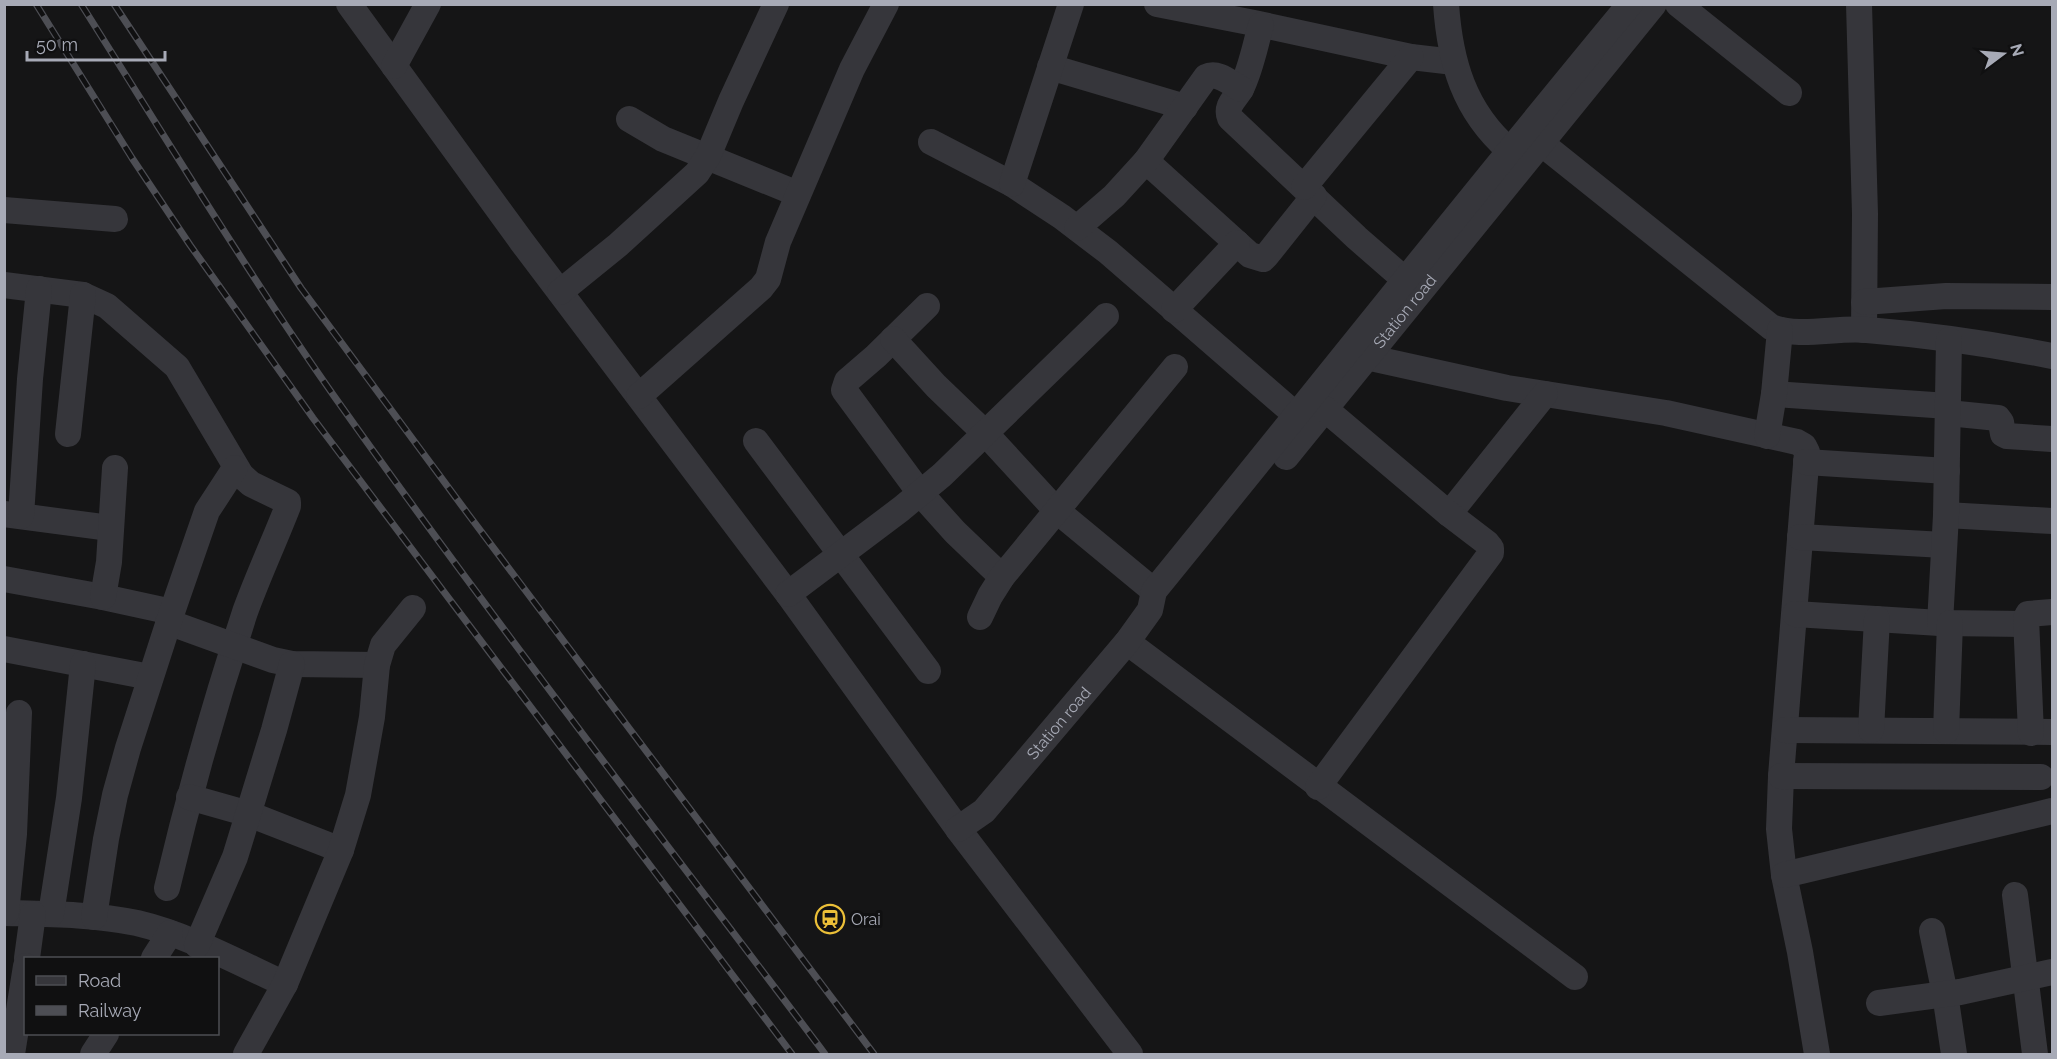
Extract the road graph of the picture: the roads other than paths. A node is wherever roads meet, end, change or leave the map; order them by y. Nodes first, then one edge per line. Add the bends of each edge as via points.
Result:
1 (349, 4) edge
2 (428, 4) edge
3 (776, 4) edge
4 (886, 4) edge
5 (1071, 4) edge
6 (1157, 4) edge
7 (1446, 4) edge
8 (1630, 4) edge
9 (1654, 4) edge
10 (1678, 4) edge
11 (1859, 4) edge
12 (1258, 17) edge
13 (1411, 57) junction
14 (1454, 62) junction
15 (394, 66) junction
16 (1050, 67) junction
17 (1240, 89) junction
18 (1789, 93) dead end
19 (1185, 107) junction
20 (629, 119) dead end
21 (931, 142) dead end
22 (1541, 143) junction
23 (1509, 150) junction
24 (708, 156) junction
25 (1146, 161) junction
26 (1012, 184) junction
27 (1309, 191) junction
28 (798, 194) junction
29 (4, 210) edge
30 (115, 219) dead end
31 (1077, 228) junction
32 (1237, 243) junction
33 (1404, 279) junction
34 (4, 285) edge
35 (39, 289) junction
36 (560, 292) junction
37 (83, 295) junction
38 (2052, 297) edge
39 (1864, 302) junction
40 (927, 306) dead end
41 (1174, 310) junction
42 (1106, 316) dead end
43 (1780, 330) junction
44 (1864, 330) junction
45 (893, 339) junction
46 (1949, 340) junction
47 (1358, 355) junction
48 (2052, 356) edge
49 (1175, 367) dead end
50 (1545, 394) junction
51 (1774, 394) junction
52 (639, 396) junction
53 (1325, 409) junction
54 (1948, 409) junction
55 (1296, 416) junction
56 (68, 434) dead end
57 (986, 434) junction
58 (1767, 436) junction
59 (2052, 439) edge
60 (756, 441) dead end
61 (1806, 462) junction
62 (115, 468) dead end
63 (235, 468) junction
64 (1947, 471) junction
65 (920, 493) junction
66 (1056, 510) junction
67 (1449, 514) junction
68 (13, 515) edge
69 (1946, 515) junction
70 (2052, 521) edge
71 (110, 528) junction
72 (1800, 537) junction
73 (1944, 545) junction
74 (841, 553) junction
75 (1002, 577) junction
76 (4, 579) edge
77 (788, 594) junction
78 (103, 597) junction
79 (1152, 601) junction
80 (413, 608) dead end
81 (2052, 612) edge
82 (1795, 614) junction
83 (980, 616) dead end
84 (170, 617) junction
85 (1877, 619) junction
86 (1945, 623) junction
87 (2026, 624) junction
88 (1127, 642) junction
89 (234, 646) junction
90 (4, 649) edge
91 (83, 664) junction
92 (292, 664) junction
93 (377, 665) junction
94 (928, 671) dead end
95 (150, 677) junction
96 (19, 713) dead end
97 (1785, 730) junction
98 (1871, 730) junction
99 (1946, 731) junction
100 (2042, 732) edge
101 (1781, 776) junction
102 (2041, 777) dead end
103 (1318, 787) junction
104 (189, 797) junction
105 (2052, 811) edge
106 (249, 814) junction
107 (958, 829) junction
108 (340, 850) junction
109 (1784, 875) junction
110 (167, 888) dead end
111 (2014, 895) dead end
112 (5, 913) edge
113 (42, 914) junction
114 (94, 917) junction
115 (1932, 931) dead end
116 (170, 933) junction
117 (197, 945) junction
118 (27, 957) edge
119 (155, 957) edge
120 (2052, 972) edge
121 (1575, 977) dead end
122 (2026, 978) junction
123 (24, 979) edge
124 (285, 984) junction
125 (1945, 994) junction
126 (1879, 1003) dead end
127 (105, 1035) edge
128 (12, 1054) edge
129 (93, 1054) edge
130 (246, 1054) edge
131 (1130, 1054) edge
132 (1817, 1054) edge
133 (1954, 1054) edge
134 (2035, 1054) edge

1 - 15 street
2 - 15 street
3 - 24 street
4 - 28 street via 852,69
5 - 16 street
6 - 12 street
7 - 14 street
8 - 23 street, Station road
9 - 22 street, Station road
10 - 18 street
11 - 39 street
12 - 13 street
12 - 17 street via 1248,74
13 - 14 street
13 - 27 street
14 - 23 street via 1472,106 1491,135
15 - 36 street
16 - 19 street
16 - 26 street
17 - 19 street via 1211,74 1200,83
17 - 27 street via 1229,106 1230,118
19 - 25 street
20 - 24 street via 663,139
21 - 26 street
22 - 43 street via 1764,322
22 - 47 street, Station road
23 - 33 street, Station road
24 - 28 street
24 - 36 street via 683,187
25 - 31 street
25 - 32 street
26 - 31 street
27 - 32 street via 1263,259 1250,255
27 - 33 street
28 - 52 street via 768,279 761,288
29 - 30 street
31 - 41 street
32 - 41 street
33 - 47 street, Station road
34 - 35 street
35 - 37 street
35 - 68 street
36 - 52 street
37 - 56 street
37 - 63 street via 107,306 177,367
38 - 39 street via 1946,296
39 - 44 street
40 - 45 street
41 - 55 street
42 - 57 street
43 - 44 street
43 - 51 street
44 - 46 street
45 - 57 street
45 - 65 street via 847,381 844,390
46 - 48 street
46 - 54 street
47 - 50 street
47 - 53 street, Station road
47 - 55 street, Station road
49 - 66 street
50 - 58 street via 1666,413
50 - 67 street
51 - 54 street
51 - 58 street
52 - 77 street
53 - 67 street
53 - 79 street, Station road via 1165,605
54 - 59 street via 1998,418 2007,436
54 - 64 street
55 - 79 street, Station road
57 - 65 street
57 - 66 street
58 - 61 street via 1804,446
60 - 74 street
61 - 64 street
61 - 72 street
62 - 71 street
63 - 84 street via 207,511
63 - 89 street via 251,484 285,500 288,506
64 - 69 street
65 - 74 street
65 - 75 street
66 - 75 street
66 - 79 street
67 - 103 street via 1487,543 1491,553
68 - 71 street
69 - 70 street
69 - 73 street
71 - 78 street
72 - 73 street
72 - 82 street
73 - 86 street
74 - 77 street
74 - 94 street
75 - 83 street
76 - 78 street
77 - 107 street
78 - 84 street
79 - 88 street, Station road
80 - 93 street via 383,645
81 - 87 street via 2028,614
82 - 85 street
82 - 97 street
84 - 89 street
84 - 95 street
85 - 86 street
85 - 98 street
86 - 87 street
86 - 99 street
87 - 100 street
88 - 103 street
88 - 107 street, Station road via 984,811
89 - 92 street
89 - 104 street
90 - 91 street
91 - 95 street
91 - 113 street via 69,798
92 - 93 street
92 - 106 street
93 - 108 street via 365,757
95 - 114 street via 115,795
96 - 112 street via 15,823
97 - 98 street
97 - 101 street
98 - 99 street
99 - 100 street
101 - 102 street
101 - 109 street via 1779,829
103 - 121 street
104 - 106 street
104 - 110 street
105 - 109 street
106 - 108 street
106 - 117 street via 232,866
107 - 131 street
108 - 124 street
109 - 132 street
111 - 122 street
112 - 113 street
113 - 114 street
113 - 118 street
114 - 116 street
115 - 125 street
116 - 117 street
116 - 119 street
117 - 124 street
120 - 122 street
122 - 125 street
122 - 134 street
123 - 128 street
124 - 130 street
125 - 126 street
125 - 133 street
127 - 129 street

